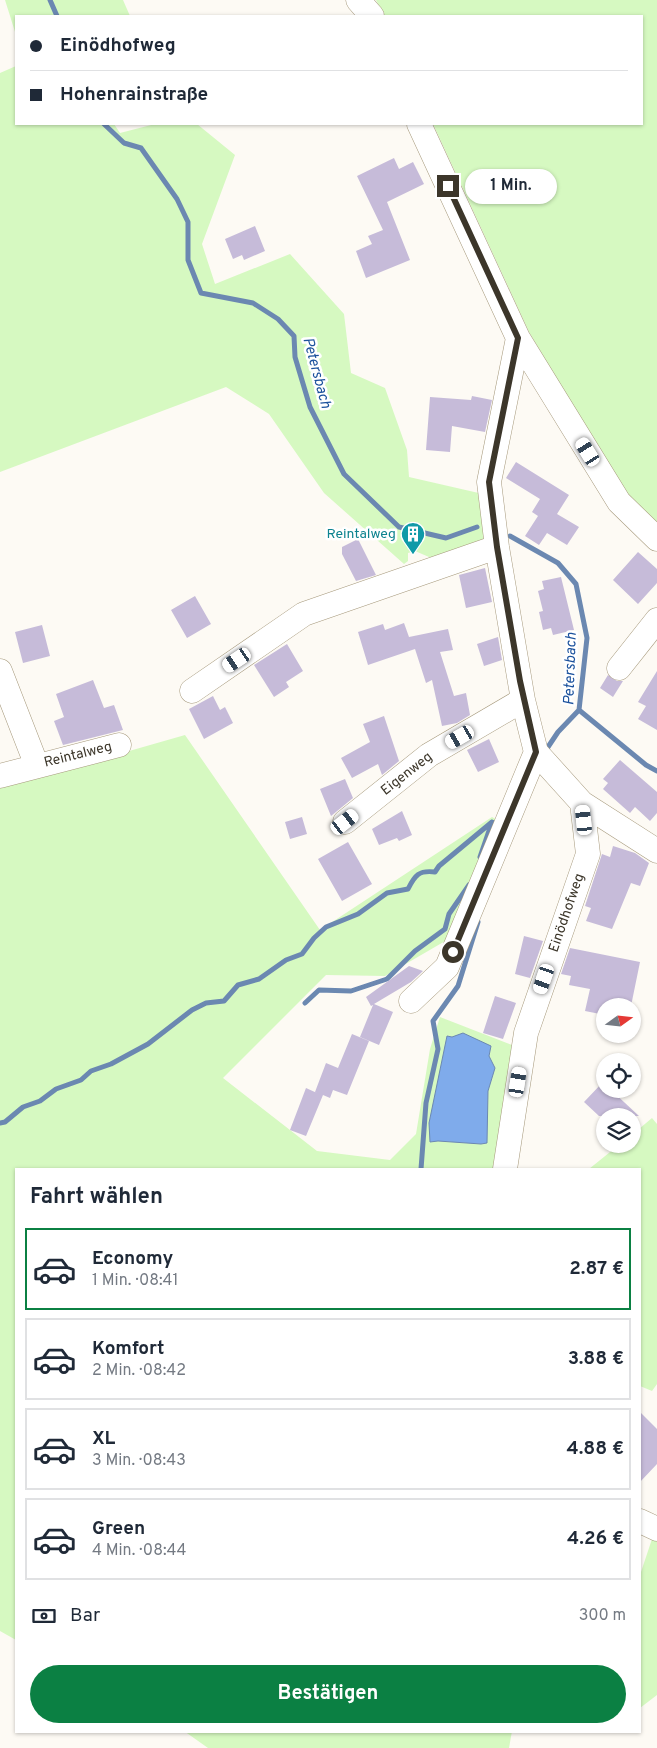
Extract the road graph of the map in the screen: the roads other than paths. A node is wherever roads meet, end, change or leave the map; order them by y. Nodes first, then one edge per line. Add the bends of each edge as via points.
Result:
1 (358, 0) edge
2 (371, 15) edge
3 (419, 125) edge
4 (518, 338) junction
5 (657, 539) edge
6 (497, 547) junction
7 (657, 620) edge
8 (619, 668) dead end
9 (0, 671) edge
10 (192, 690) dead end
11 (523, 700) junction
12 (119, 744) dead end
13 (536, 752) junction
14 (36, 766) junction
15 (0, 776) edge
16 (582, 803) junction
17 (345, 822) dead end
18 (657, 851) edge
19 (411, 1001) dead end
20 (504, 1168) edge
21 (641, 1521) edge
22 (657, 1529) edge

1 - 2 street
3 - 4 street
4 - 5 street via 620,502
4 - 6 street via 489,482
6 - 10 street via 304,614
6 - 11 street
7 - 8 street
9 - 14 street, Reintalweg
11 - 13 street
11 - 17 street, Eigenweg via 429,755
12 - 14 street, Reintalweg
13 - 16 street
13 - 19 street via 447,967
14 - 15 street, Reintalweg
16 - 18 street
16 - 20 street, Einödhofweg via 588,854 526,1033
21 - 22 street

